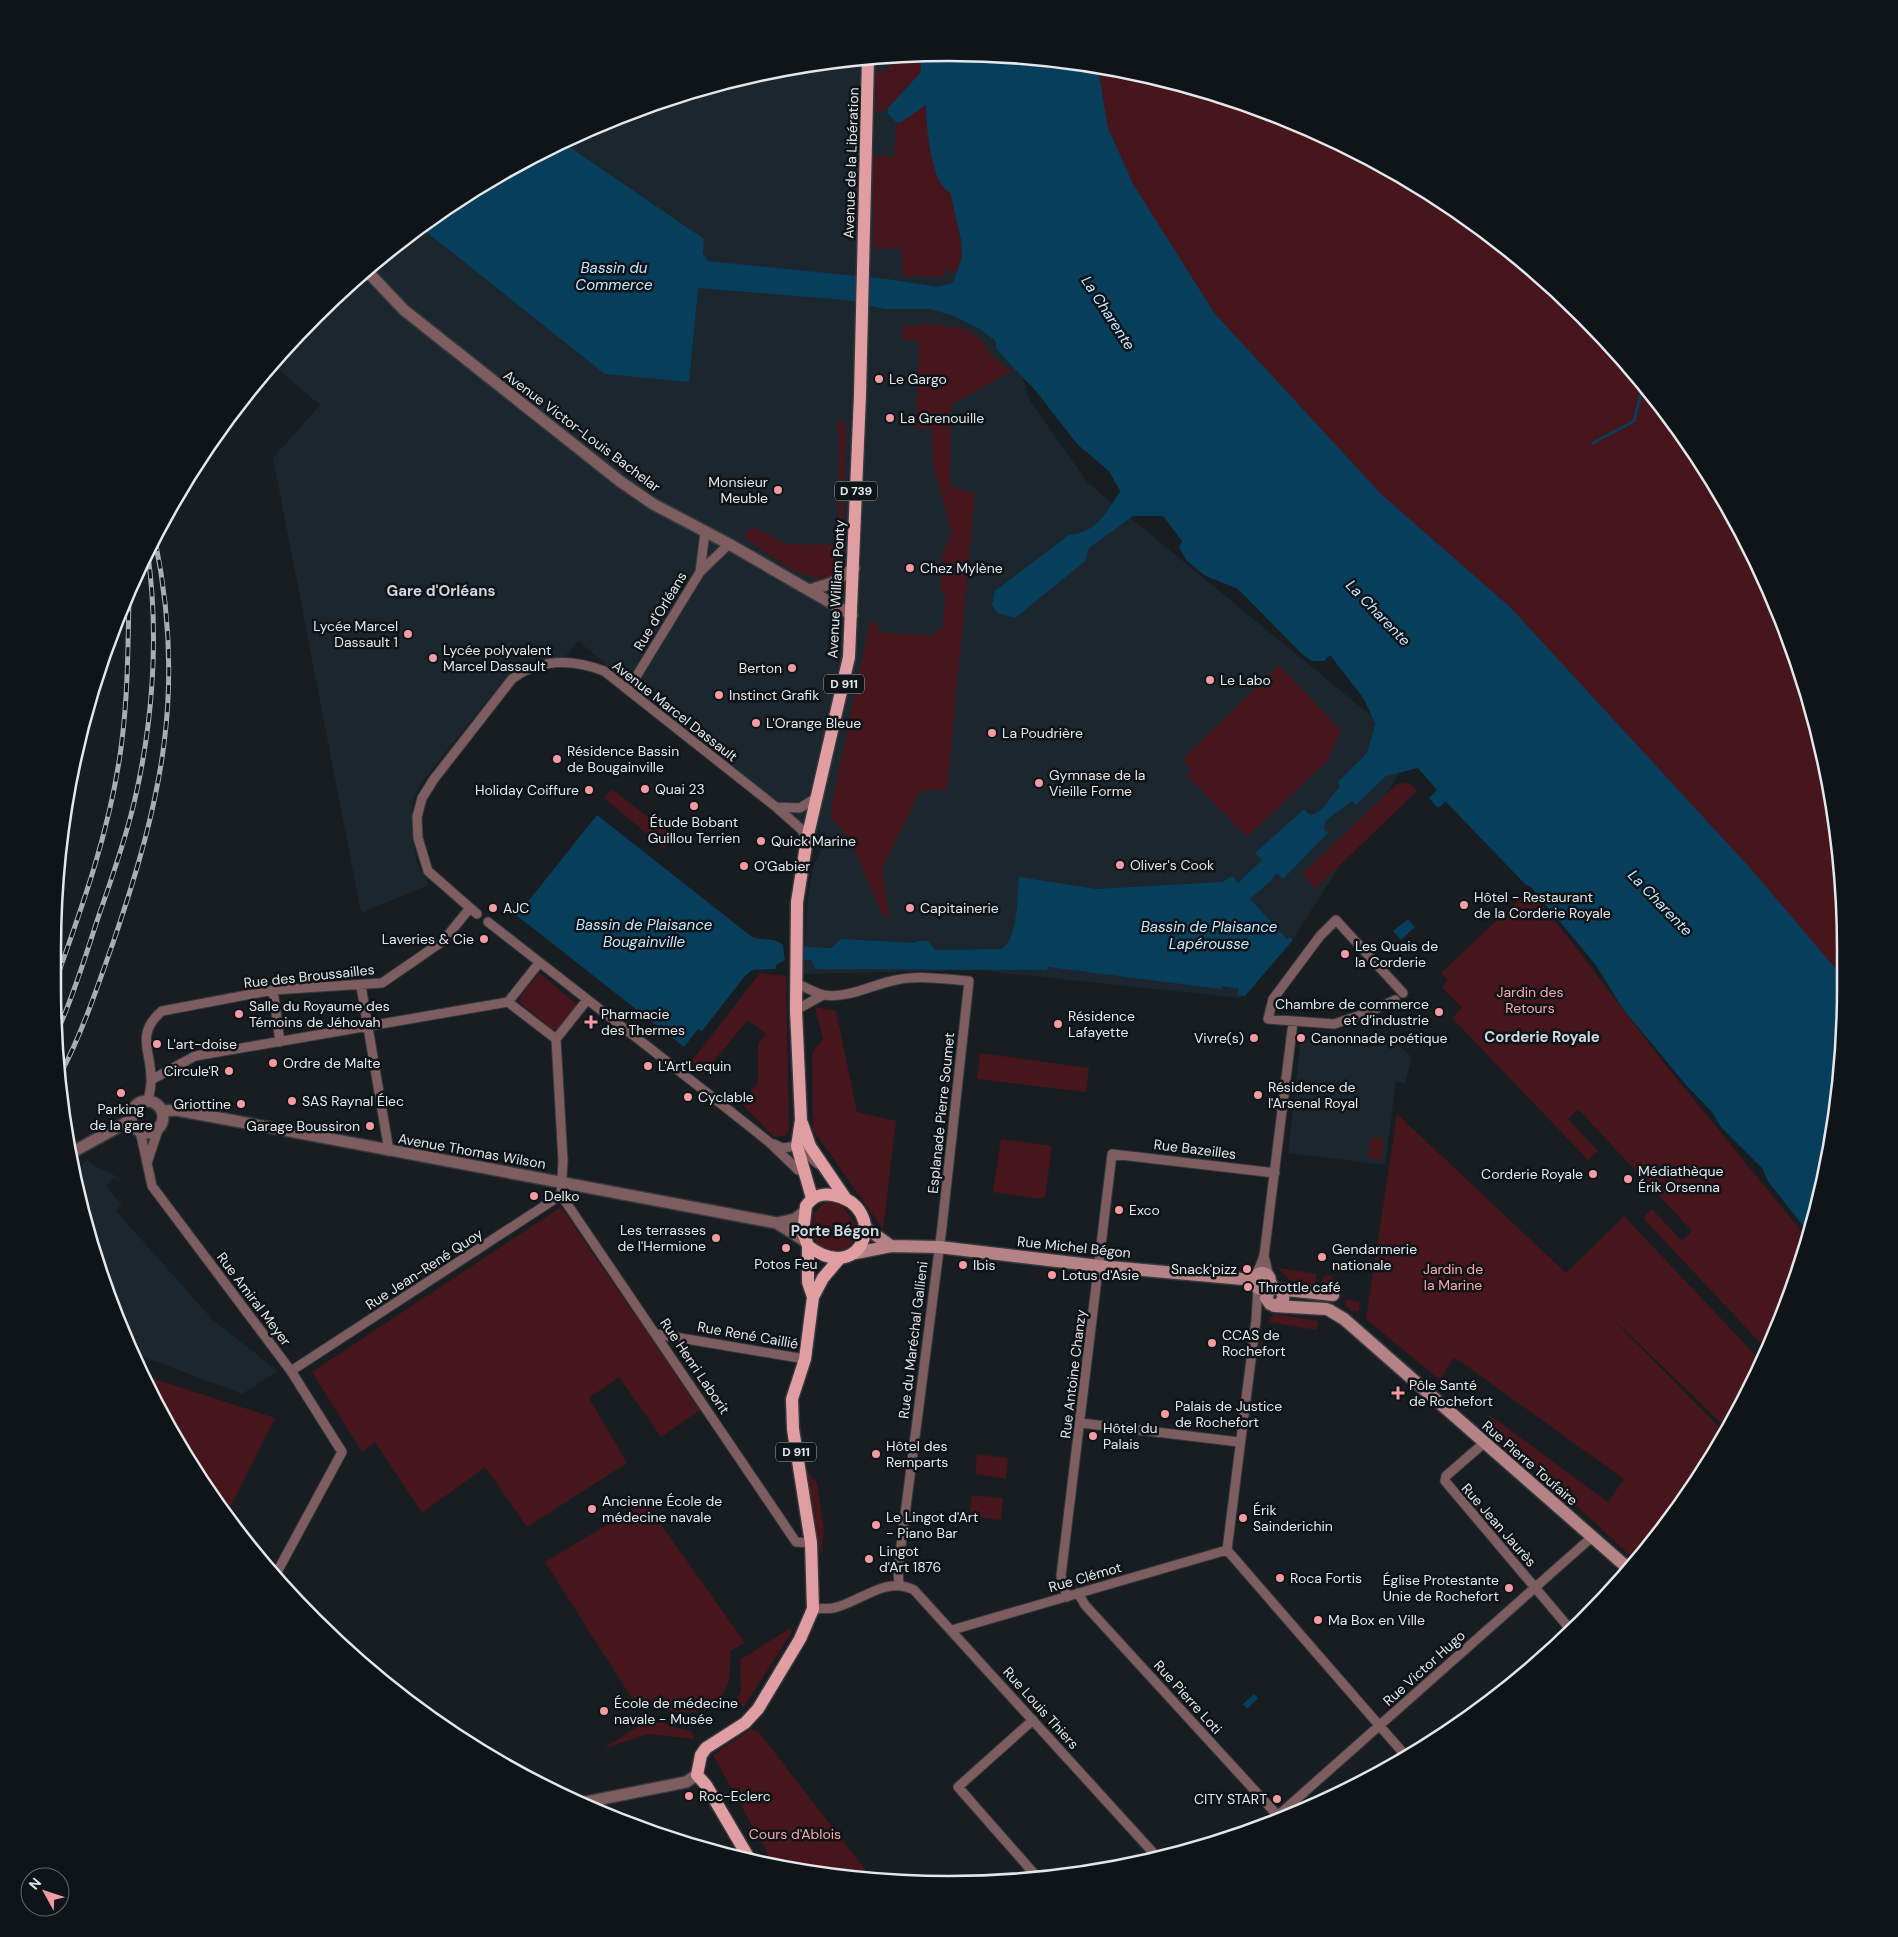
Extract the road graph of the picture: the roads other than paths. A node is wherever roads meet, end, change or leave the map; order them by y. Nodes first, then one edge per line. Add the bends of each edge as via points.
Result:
1 (868, 65) edge
2 (863, 270) joint
3 (372, 276) edge
4 (705, 532) junction
5 (729, 544) junction
6 (854, 568) junction
7 (700, 572) junction
8 (810, 590) junction
9 (852, 614) junction
10 (628, 690) junction
11 (817, 797) junction
12 (776, 807) junction
13 (800, 808) junction
14 (814, 814) junction
15 (805, 834) junction
16 (474, 911) joint
17 (488, 922) dead end
18 (539, 963) junction
19 (796, 980) junction
20 (360, 986) junction
21 (273, 990) junction
22 (1402, 993) dead end
23 (823, 995) junction
24 (587, 1000) junction
25 (1395, 1000) dead end
26 (508, 1002) junction
27 (796, 1010) junction
28 (1292, 1022) junction
29 (368, 1027) junction
30 (556, 1039) junction
31 (280, 1042) junction
32 (151, 1080) junction
33 (148, 1101) junction
34 (162, 1112) junction
35 (131, 1120) junction
36 (801, 1120) junction
37 (159, 1127) junction
38 (140, 1131) junction
39 (769, 1142) junction
40 (797, 1146) junction
41 (76, 1150) edge
42 (389, 1152) junction
43 (1112, 1154) joint
44 (147, 1163) junction
45 (803, 1170) junction
46 (1275, 1173) junction
47 (835, 1181) junction
48 (561, 1182) junction
49 (561, 1195) junction
50 (812, 1198) junction
51 (846, 1199) junction
52 (804, 1212) junction
53 (777, 1223) junction
54 (866, 1228) junction
55 (806, 1243) junction
56 (891, 1246) junction
57 (939, 1247) junction
58 (856, 1253) junction
59 (840, 1258) junction
60 (1099, 1266) junction
61 (1265, 1283) junction
62 (813, 1297) junction
63 (1336, 1298) junction
64 (1270, 1303) junction
65 (1328, 1310) junction
66 (1344, 1319) junction
67 (1256, 1320) junction
68 (657, 1334) junction
69 (805, 1358) junction
70 (291, 1371) junction
71 (1081, 1422) junction
72 (1239, 1442) junction
73 (1484, 1443) junction
74 (1592, 1537) junction
75 (811, 1543) junction
76 (1227, 1550) junction
77 (1623, 1564) edge
78 (279, 1569) edge
79 (899, 1585) junction
80 (1535, 1588) junction
81 (1078, 1594) junction
82 (1067, 1597) junction
83 (813, 1609) junction
84 (1567, 1625) edge
85 (952, 1630) junction
86 (1033, 1720) junction
87 (1379, 1726) junction
88 (1402, 1751) edge
89 (697, 1774) junction
90 (593, 1801) edge
91 (1286, 1809) edge
92 (1274, 1814) edge
93 (745, 1852) edge
94 (1153, 1852) edge
95 (1032, 1871) edge

1 - 2 main road, Avenue de la Libération / D 739
2 - 6 main road, Avenue William Ponty / D 739
3 - 4 street, Avenue Victor-Louis Bachelar via 404,310 621,482 652,504
4 - 5 street, Avenue Victor-Louis Bachelar
4 - 7 street, Rue d'Orléans
5 - 7 street, Rue d'Orléans
5 - 8 street, Avenue Victor-Louis Bachelar
6 - 8 street via 832,583
6 - 9 main road, Avenue William Ponty / D 911
7 - 10 street, Rue d'Orléans
8 - 9 street, Avenue Victor-Louis Bachelar
9 - 11 main road, Avenue William Ponty / D 911 via 850,657
10 - 12 street, Avenue Marcel Dassault
10 - 16 street, Avenue Marcel Dassault via 604,671 585,664 569,661 526,668 512,679 434,779 422,798 417,817 421,855 428,871
11 - 13 street
11 - 14 main road, Avenue William Ponty / D 911
12 - 13 street
12 - 15 street, Avenue Marcel Dassault
13 - 14 street
14 - 15 main road, Avenue William Ponty / D 911
15 - 19 main road, Avenue William Ponty / D 911 via 796,935
16 - 20 street, Rue des Broussailles via 413,963 382,983
17 - 18 street
18 - 24 street
18 - 26 street
19 - 23 street
19 - 27 main road, D 911
20 - 21 street, Rue des Broussailles
20 - 29 street
21 - 31 street
21 - 32 street, Rue des Broussailles via 162,1011 145,1035
22 - 28 street via 1336,920 1320,936 1273,999 1268,1019
23 - 27 street
23 - 57 street, Esplanade Pierre Soumet via 849,994 896,980 923,977 969,981
24 - 30 street
24 - 39 street
25 - 28 street via 1334,1024
26 - 29 street
26 - 30 street
27 - 36 main road, D 911
28 - 46 street
29 - 31 street
29 - 42 street
30 - 48 street via 563,1161
31 - 32 street via 195,1056
32 - 33 street, Rue des Broussailles
33 - 34 street via 156,1104
33 - 35 street via 134,1108
34 - 37 street
34 - 42 street, Avenue Thomas Wilson via 177,1110
35 - 38 street
35 - 41 street
36 - 40 main road, D 911
36 - 47 main road, D 911 via 810,1146
37 - 38 street via 150,1132
37 - 44 street
38 - 44 street, Rue Amiral Meyer
39 - 40 street via 782,1148
39 - 45 street via 798,1170
40 - 45 main road, D 911
40 - 47 street, D 911
42 - 48 street, Avenue Thomas Wilson
43 - 46 street, Rue Bazeilles
43 - 60 street, Rue Antoine Chanzy
44 - 70 street, Rue Amiral Meyer via 152,1186
45 - 50 main road, D 911
46 - 61 street via 1264,1256
47 - 51 main road, D 911
48 - 49 street
48 - 53 street, Avenue Thomas Wilson
49 - 68 street, Rue Henri Laborit
49 - 70 street, Rue Jean-René Quoy
50 - 51 main road via 826,1194
50 - 52 main road
51 - 54 main road via 862,1214
52 - 53 street, Avenue Thomas Wilson via 795,1219
52 - 55 main road
53 - 55 street, Avenue Thomas Wilson
54 - 56 main road
54 - 58 main road
55 - 59 main road via 821,1256
55 - 62 main road, D 911 via 808,1282
56 - 57 main road, Rue Michel Bégon
56 - 58 main road, Rue Michel Bégon
57 - 60 main road, Rue Michel Bégon
57 - 79 street, Rue du Maréchal Gallieni via 898,1569
58 - 59 main road
59 - 62 main road, D 911 via 823,1278
60 - 61 main road, Rue Michel Bégon
60 - 71 street, Rue Antoine Chanzy
61 - 63 main road, Rue Michel Bégon
61 - 64 main road
61 - 67 street
62 - 69 main road, D 911
63 - 65 main road via 1336,1309
63 - 66 main road
64 - 65 main road
64 - 67 street
65 - 66 main road, Rue Pierre Toufaire
66 - 73 main road, Rue Pierre Toufaire
67 - 72 street
68 - 69 street, Rue René Caillié
68 - 75 street, Rue Henri Laborit via 796,1542
69 - 75 main road, D 911 via 792,1399 793,1429
70 - 78 street, Rue Amiral Meyer via 342,1452
71 - 72 street
71 - 82 street, Rue Antoine Chanzy via 1061,1576
72 - 76 street
73 - 74 main road, Rue Pierre Toufaire
73 - 80 street, Rue Jean Jaurès via 1446,1476 1445,1481
74 - 77 main road, Rue Pierre Toufaire
74 - 80 street, Rue Victor Hugo
75 - 83 main road, D 911
76 - 81 street, Rue Clémot
76 - 87 street
79 - 83 street via 874,1591 833,1608
79 - 85 street, Rue Louis Thiers via 914,1590
80 - 84 street, Rue Jean Jaurès
80 - 87 street, Rue Victor Hugo
81 - 82 street, Rue Clémot
81 - 92 street, Rue Pierre Loti
82 - 85 street, Rue Clémot
83 - 89 main road, D 911 via 800,1639 758,1709 744,1723 706,1748
85 - 86 street, Rue Louis Thiers
86 - 94 street, Rue Louis Thiers
86 - 95 street via 958,1786
87 - 88 street
87 - 91 street, Rue Victor Hugo
89 - 90 street via 686,1782
89 - 93 main road

